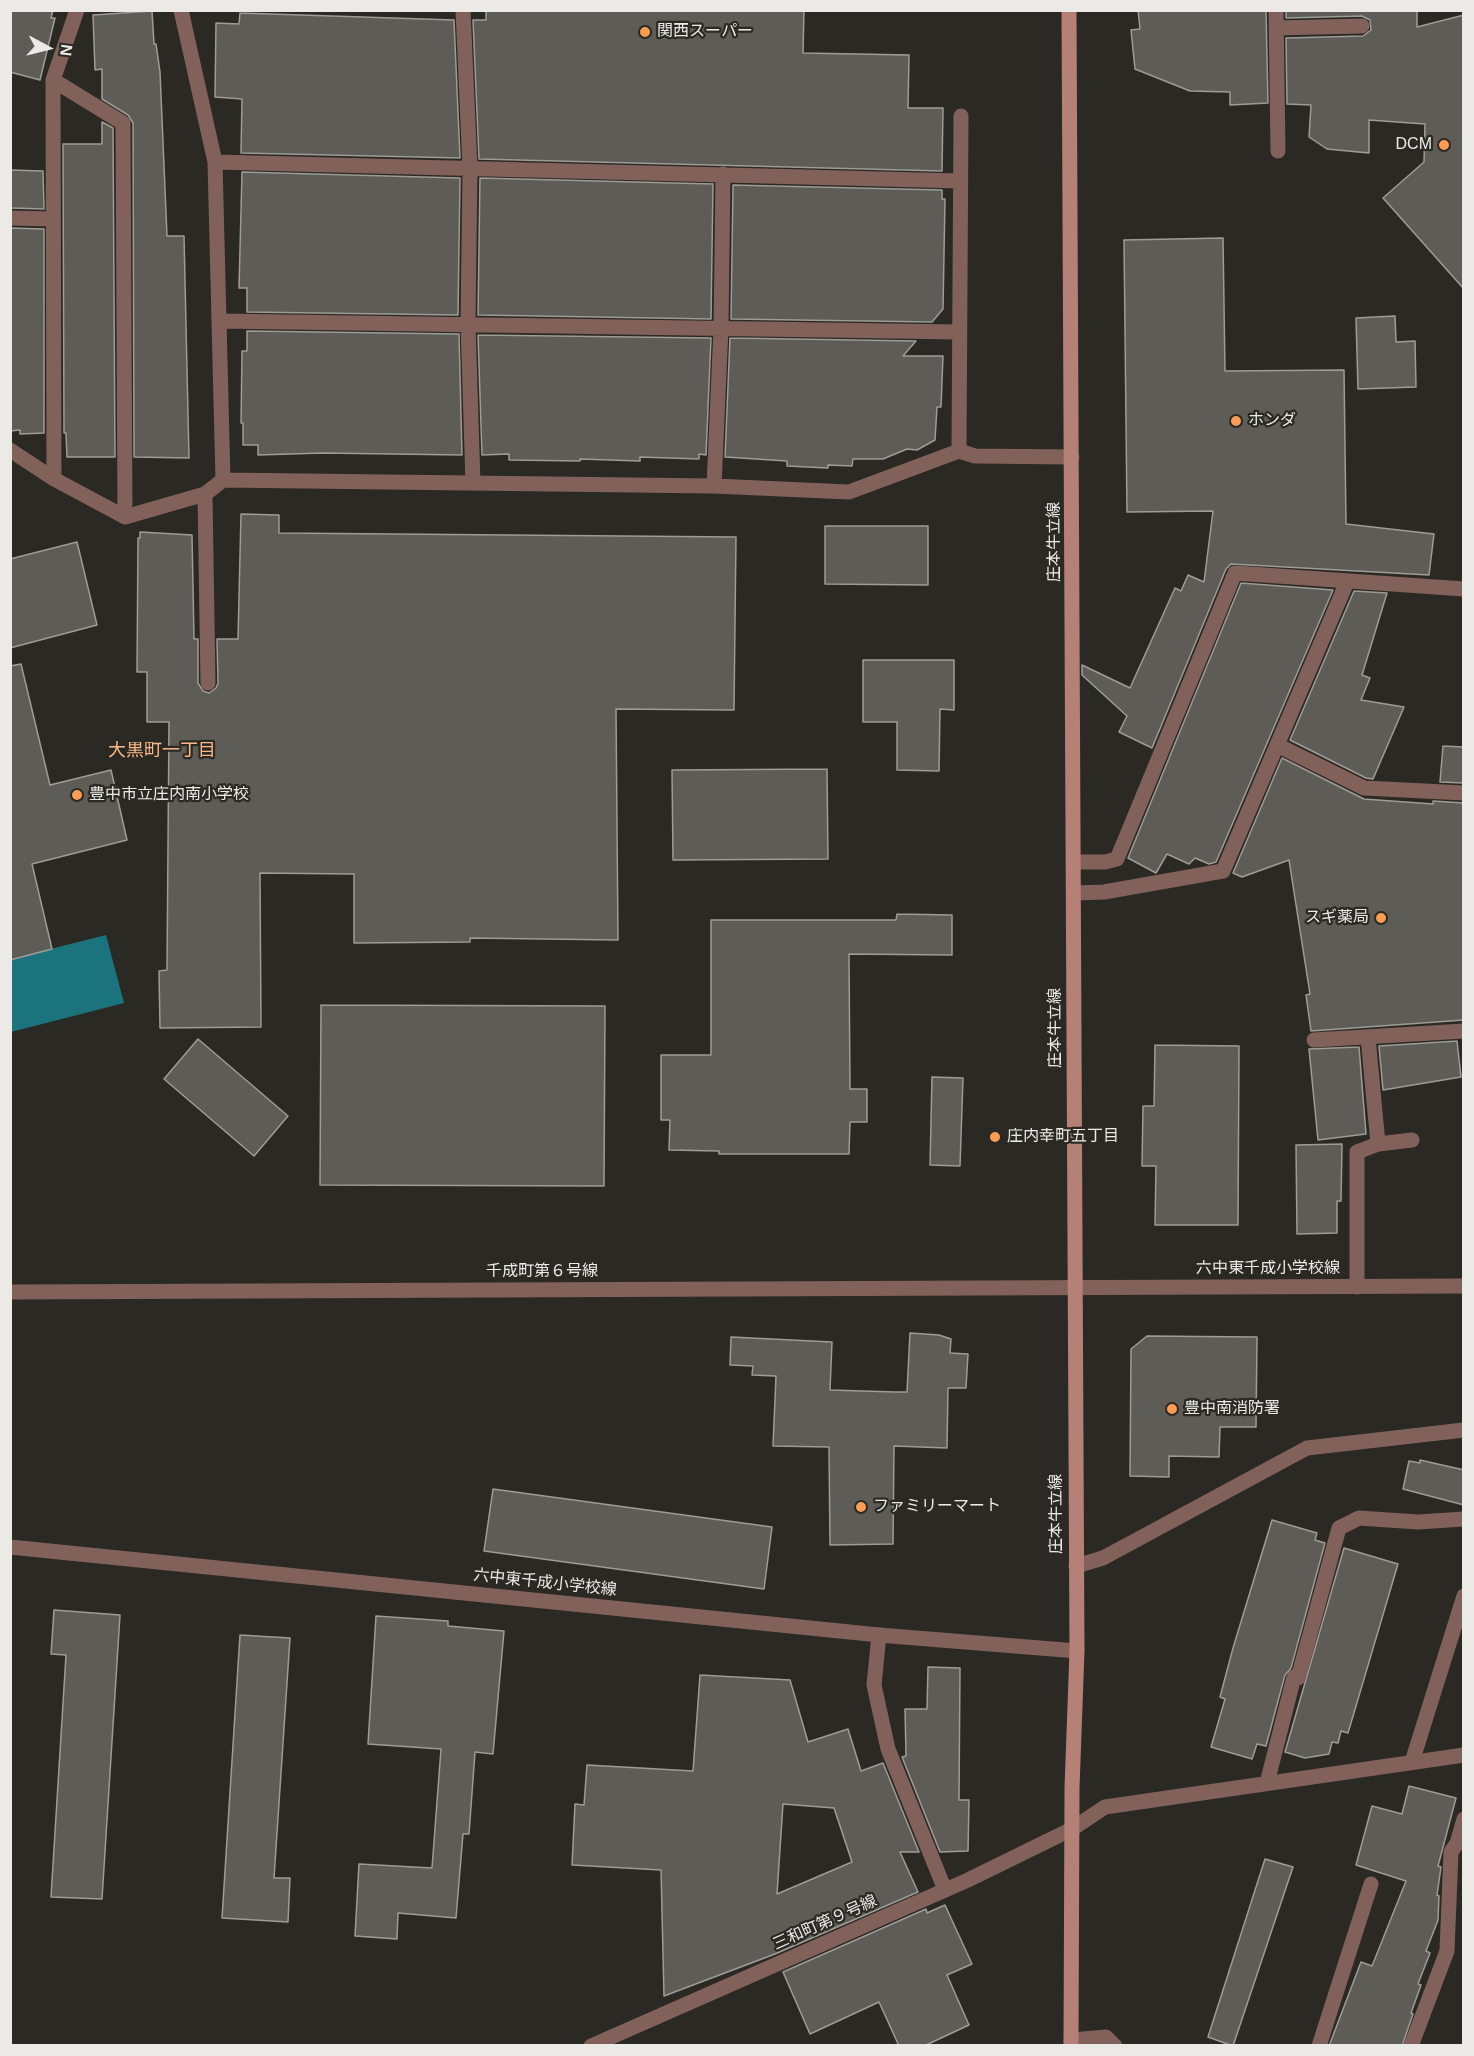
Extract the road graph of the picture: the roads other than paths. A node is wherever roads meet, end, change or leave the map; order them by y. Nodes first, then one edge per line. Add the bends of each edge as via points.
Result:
1 (76, 10) edge
2 (180, 10) edge
3 (463, 10) edge
4 (1070, 10) edge
5 (1276, 10) edge
6 (1362, 26) dead end
7 (1276, 28) junction
8 (53, 80) junction
9 (960, 116) dead end
10 (1278, 151) dead end
11 (215, 162) junction
12 (470, 168) junction
13 (723, 174) junction
14 (960, 181) junction
15 (10, 218) edge
16 (52, 219) junction
17 (219, 321) junction
18 (468, 324) junction
19 (721, 328) junction
20 (959, 332) junction
21 (10, 450) edge
22 (959, 451) junction
23 (1072, 457) junction
24 (54, 479) junction
25 (223, 480) junction
26 (473, 483) junction
27 (714, 486) junction
28 (205, 494) junction
29 (125, 517) junction
30 (1347, 582) junction
31 (1464, 589) edge
32 (208, 683) dead end
33 (1279, 746) junction
34 (1464, 793) edge
35 (1074, 862) junction
36 (1074, 893) junction
37 (1464, 1031) edge
38 (1368, 1037) junction
39 (1314, 1040) dead end
40 (1412, 1140) dead end
41 (1378, 1144) junction
42 (1464, 1286) edge
43 (1357, 1287) junction
44 (1073, 1288) junction
45 (10, 1292) edge
46 (1464, 1430) edge
47 (1464, 1519) edge
48 (10, 1547) edge
49 (1076, 1566) junction
50 (1464, 1596) edge
51 (879, 1635) junction
52 (1077, 1651) junction
53 (1464, 1755) edge
54 (1412, 1762) junction
55 (1267, 1783) junction
56 (1464, 1819) edge
57 (1072, 1828) junction
58 (1461, 1842) edge
59 (1371, 1884) dead end
60 (945, 1890) junction
61 (1071, 2043) edge
62 (591, 2046) edge
63 (1115, 2046) edge
64 (1319, 2046) edge
65 (1411, 2046) edge

1 - 8 street
2 - 11 street
3 - 12 street
4 - 23 main road, 庄本牛立線
5 - 7 street
6 - 7 street
7 - 10 street
8 - 16 street
8 - 29 street via 123,123
9 - 14 street
11 - 12 street
11 - 17 street
12 - 13 street
12 - 18 street
13 - 14 street
13 - 19 street
14 - 20 street
15 - 16 street
16 - 24 street
17 - 18 street
17 - 25 street
18 - 19 street
18 - 26 street
19 - 20 street
19 - 27 street
20 - 22 street
21 - 24 street
22 - 23 street via 975,456
22 - 27 street via 849,492
23 - 35 main road, 庄本牛立線
24 - 29 street
25 - 26 street
25 - 28 street
26 - 27 street
28 - 29 street
28 - 32 street
30 - 31 street
30 - 33 street
30 - 35 street via 1234,573 1117,859
33 - 34 street via 1364,788
33 - 36 street via 1223,871 1104,892
35 - 36 main road, 庄本牛立線
36 - 44 main road, 庄本牛立線
37 - 38 street
38 - 39 street
38 - 41 street
40 - 41 street
41 - 43 street via 1357,1152
42 - 43 street, 六中東千成小学校線
43 - 44 street, 六中東千成小学校線
44 - 45 street, 千成町第６号線
44 - 49 main road, 庄本牛立線
46 - 49 street via 1307,1448 1103,1558
47 - 55 street via 1418,1522 1359,1518 1339,1528
48 - 51 street, 六中東千成小学校線
49 - 52 main road, 庄本牛立線
50 - 54 street
51 - 52 street, 六中東千成小学校線
51 - 60 street via 874,1685 888,1749
52 - 57 main road, 庄本牛立線
53 - 54 street, 三和町第９号線
54 - 55 street, 三和町第９号線
55 - 57 street, 三和町第９号線 via 1105,1807
56 - 58 street
57 - 60 street, 三和町第９号線
57 - 61 main road, 庄本牛立線
58 - 65 street via 1450,1852 1447,1951
59 - 64 street
60 - 62 street, 三和町第９号線
61 - 63 street via 1106,2037

